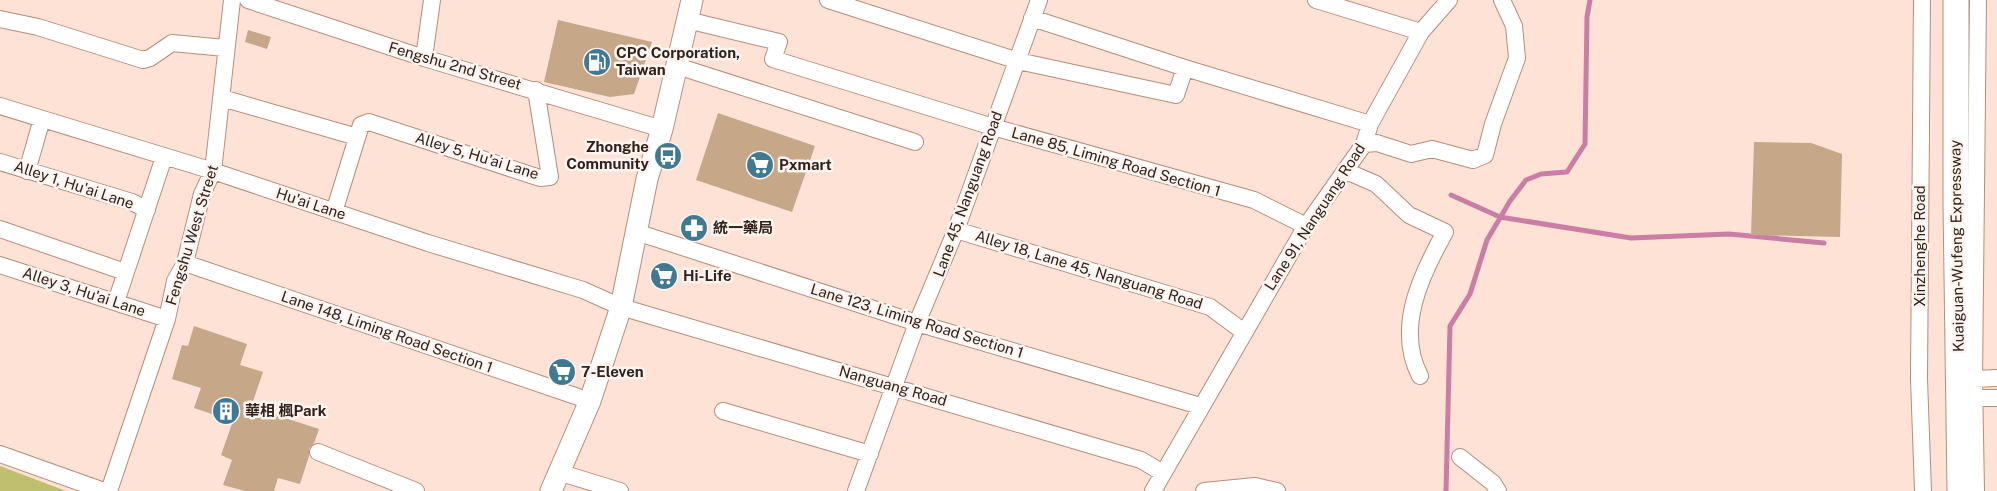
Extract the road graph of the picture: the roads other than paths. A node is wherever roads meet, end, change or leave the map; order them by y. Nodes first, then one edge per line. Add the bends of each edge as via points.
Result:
1 (232, 0) edge
2 (248, 0) edge
3 (432, 0) edge
4 (828, 0) edge
5 (1039, 0) edge
6 (1316, 0) edge
7 (1449, 0) edge
8 (1502, 0) edge
9 (1922, 0) edge
10 (1956, 0) edge
11 (1978, 0) edge
12 (689, 10) edge
13 (1032, 18) junction
14 (0, 19) edge
15 (1420, 32) junction
16 (225, 48) junction
17 (424, 58) junction
18 (1018, 61) junction
19 (677, 66) junction
20 (1185, 68) junction
21 (536, 90) junction
22 (222, 98) junction
23 (0, 106) edge
24 (42, 119) junction
25 (1370, 124) junction
26 (992, 127) junction
27 (662, 128) junction
28 (358, 137) junction
29 (915, 142) dead end
30 (1364, 144) junction
31 (164, 157) junction
32 (0, 162) edge
33 (27, 171) junction
34 (213, 171) junction
35 (1346, 171) junction
36 (147, 210) junction
37 (334, 212) junction
38 (1306, 226) junction
39 (0, 230) edge
40 (956, 230) junction
41 (636, 232) junction
42 (184, 263) junction
43 (0, 265) edge
44 (125, 272) junction
45 (116, 302) junction
46 (621, 307) junction
47 (167, 318) junction
48 (917, 323) junction
49 (1244, 332) junction
50 (1420, 376) dead end
51 (1997, 378) edge
52 (1974, 379) junction
53 (896, 387) junction
54 (1974, 398) junction
55 (1997, 398) edge
56 (590, 402) junction
57 (1200, 406) junction
58 (723, 411) dead end
59 (318, 452) dead end
60 (0, 454) edge
61 (870, 454) junction
62 (1460, 457) dead end
63 (1163, 473) junction
64 (555, 482) edge
65 (1156, 490) edge
66 (104, 491) edge
67 (109, 491) edge
68 (416, 491) edge
69 (620, 491) edge
70 (856, 491) edge
71 (1204, 491) edge
72 (1277, 491) edge
73 (1498, 491) edge
74 (1923, 491) edge
75 (1960, 491) edge
76 (1976, 491) edge

1 - 16 street, Fengshu West Street
2 - 17 street, Fengshu 2nd Street
3 - 17 street
4 - 18 street
5 - 13 street, Lane 45, Nanguang Road
6 - 15 street
7 - 15 street, Lane 91, Nanguang Road
8 - 30 street via 1514,26 1517,58 1485,155 1472,160 1432,149 1411,154 1377,143
9 - 74 street, Xinzhenghe Road via 1919,379
10 - 75 highway, Kuaiguan-Wufeng Expressway
11 - 52 street
12 - 19 main road
12 - 26 street, Lane 85, Liming Road Section 1 via 779,42 773,59
13 - 18 street, Lane 45, Nanguang Road
13 - 20 street
14 - 16 street via 38,27 143,60 172,43
15 - 25 street, Lane 91, Nanguang Road
16 - 22 street, Fengshu West Street
17 - 21 street, Fengshu 2nd Street
18 - 20 street via 1176,95
18 - 26 street, Lane 45, Nanguang Road
19 - 27 main road
19 - 29 street
20 - 25 street
21 - 27 street, Fengshu 2nd Street
21 - 28 street, Alley 5, Hu'ai Lane via 550,177 540,178 369,122 361,125
22 - 28 street
22 - 34 street, Fengshu West Street
23 - 24 street, Hu'ai Lane
24 - 31 street, Hu'ai Lane
24 - 33 street
25 - 30 street, Lane 91, Nanguang Road
26 - 38 street, Lane 85, Liming Road Section 1 via 1254,200
26 - 40 street, Lane 45, Nanguang Road
27 - 41 main road
28 - 37 street, Alley 5, Hu'ai Lane
30 - 35 street, Lane 91, Nanguang Road
31 - 34 street, Hu'ai Lane
31 - 36 street
32 - 33 street, Alley 1, Hu'ai Lane
33 - 36 street, Alley 1, Hu'ai Lane via 132,202
34 - 37 street, Hu'ai Lane
34 - 42 street, Fengshu West Street via 202,194
35 - 38 street, Lane 91, Nanguang Road
35 - 50 street via 1376,184 1409,215 1445,232 1426,267 1410,324 1413,362
36 - 44 street
37 - 46 street, Hu'ai Lane via 583,290
38 - 49 street, Lane 91, Nanguang Road
39 - 44 street
40 - 48 street, Lane 45, Nanguang Road
40 - 49 street, Alley 18, Lane 45, Nanguang Road via 1210,307
41 - 46 main road
41 - 48 street, Lane 123, Liming Road Section 1
42 - 47 street, Fengshu West Street
42 - 56 street, Lane 148, Liming Road Section 1
43 - 45 street, Alley 3, Hu'ai Lane
44 - 45 street
45 - 47 street, Alley 3, Hu'ai Lane
46 - 53 street, Nanguang Road
46 - 56 main road
47 - 67 street, Fengshu West Street
48 - 53 street, Lane 45, Nanguang Road
48 - 57 street, Lane 123, Liming Road Section 1
49 - 57 street, Lane 91, Nanguang Road
51 - 52 street
52 - 54 street
53 - 61 street, Lane 45, Nanguang Road
53 - 63 street, Nanguang Road via 1141,460
54 - 55 street
54 - 76 street
56 - 64 main road
57 - 63 street, Lane 91, Nanguang Road
58 - 61 street
59 - 68 street
60 - 66 street
61 - 70 street, Lane 45, Nanguang Road
62 - 73 street via 1493,483
63 - 65 street, Lane 91, Nanguang Road
64 - 69 street
71 - 72 street via 1255,486

